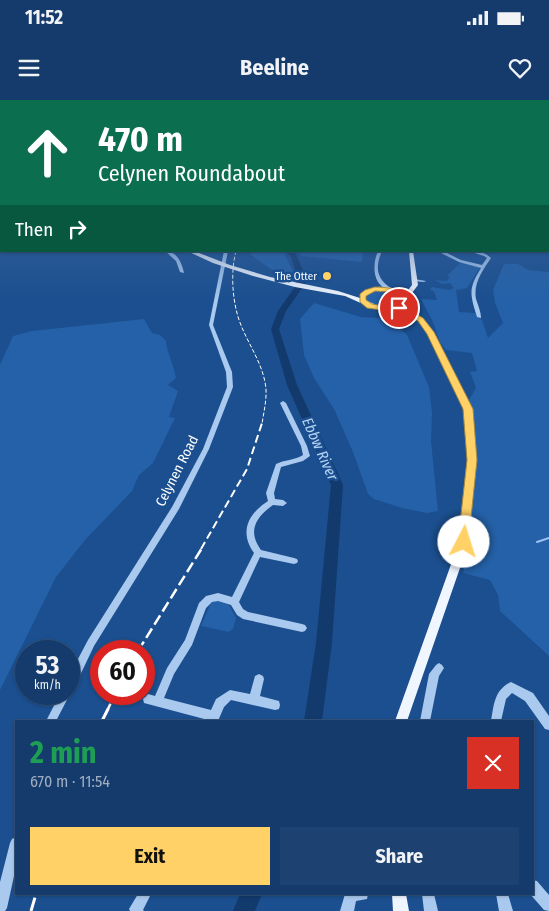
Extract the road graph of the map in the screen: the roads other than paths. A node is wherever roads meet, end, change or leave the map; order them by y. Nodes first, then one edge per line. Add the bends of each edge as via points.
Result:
1 (168, 252) edge
2 (192, 252) edge
3 (201, 252) edge
4 (226, 252) edge
5 (380, 252) edge
6 (411, 252) edge
7 (441, 252) edge
8 (474, 252) edge
9 (483, 267) junction
10 (182, 272) dead end
11 (414, 281) junction
12 (424, 281) dead end
13 (378, 282) junction
14 (390, 289) junction
15 (369, 290) junction
16 (331, 291) junction
17 (406, 298) junction
18 (363, 301) junction
19 (389, 309) junction
20 (479, 317) dead end
21 (430, 332) junction
22 (283, 403) dead end
23 (288, 411) junction
24 (278, 412) dead end
25 (272, 502) junction
26 (283, 503) dead end
27 (286, 549) dead end
28 (258, 553) junction
29 (283, 558) junction
30 (294, 561) dead end
31 (234, 602) junction
32 (302, 628) dead end
33 (80, 664) edge
34 (439, 668) dead end
35 (259, 680) dead end
36 (254, 700) junction
37 (59, 705) edge
38 (275, 705) dead end
39 (214, 719) edge
40 (52, 720) edge
41 (401, 720) edge
42 (425, 720) edge
43 (496, 720) edge
44 (549, 725) edge
45 (15, 847) edge
46 (534, 888) edge
47 (144, 895) edge
48 (355, 895) edge
49 (399, 895) edge
50 (428, 895) edge
51 (502, 895) edge
52 (549, 905) edge
53 (0, 908) edge
54 (136, 910) edge
55 (347, 911) edge
56 (401, 911) edge
57 (431, 911) edge
58 (506, 911) edge

1 - 10 street via 178,260
2 - 16 main road via 239,270
3 - 16 main road via 257,272
4 - 33 street, Celynen Road via 211,325 229,372 230,387 206,449 175,509
5 - 13 street via 375,262
6 - 11 main road
7 - 9 street
8 - 9 street via 489,258
9 - 20 street via 472,290
11 - 12 street
11 - 14 main road via 405,288
11 - 17 main road via 415,285
13 - 14 street
13 - 15 street
14 - 15 main road
14 - 17 main road
15 - 16 main road
15 - 18 main road via 362,295
16 - 18 main road
17 - 19 main road via 402,307
17 - 21 main road via 426,319
18 - 19 main road
19 - 21 main road via 412,314
21 - 41 main road via 468,409 472,460 464,542
22 - 23 street
23 - 24 street
23 - 25 street via 307,456 278,466 270,493
25 - 26 street
25 - 28 street via 256,513 248,535
27 - 29 street
28 - 29 street
28 - 31 street
29 - 30 street
31 - 32 street via 246,616
31 - 39 street via 218,596 202,606 189,642 153,700
34 - 42 street via 434,674
35 - 36 street
36 - 38 street
36 - 39 street via 230,695 220,703
37 - 40 street
43 - 44 street via 501,696 511,687 529,697
45 - 53 street
46 - 52 street
47 - 54 street
48 - 55 street
49 - 56 main road
50 - 57 street
51 - 58 street

